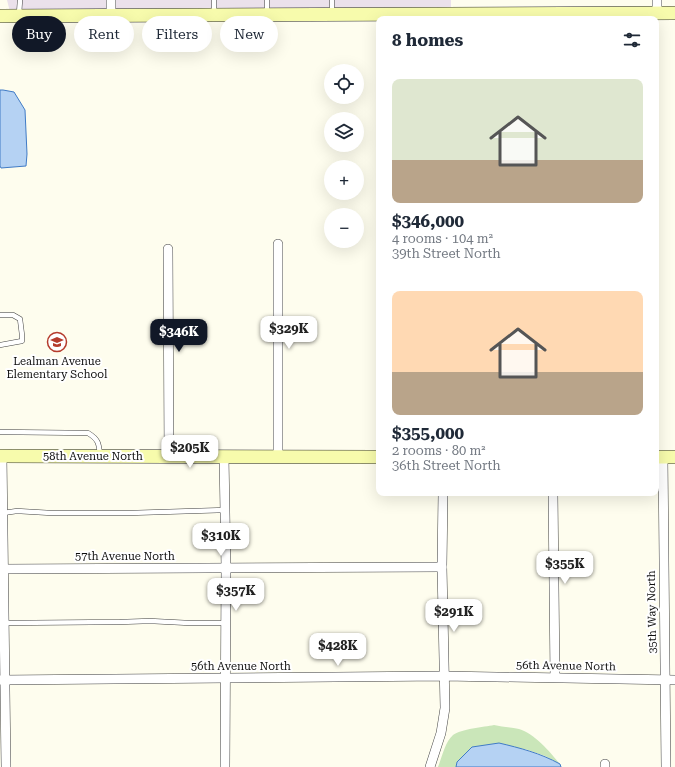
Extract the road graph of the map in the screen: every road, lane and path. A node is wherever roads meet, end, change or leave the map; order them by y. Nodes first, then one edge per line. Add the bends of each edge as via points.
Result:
1 (20, 0) edge
2 (111, 0) edge
3 (214, 0) edge
4 (267, 0) edge
5 (332, 0) edge
6 (657, 6) edge
7 (675, 13) edge
8 (332, 14) junction
9 (111, 15) junction
10 (214, 15) junction
11 (267, 15) junction
12 (0, 16) edge
13 (12, 16) edge
14 (19, 16) joint
15 (278, 244) dead end
16 (168, 249) dead end
17 (0, 315) edge
18 (0, 345) edge
19 (0, 432) edge
20 (1, 456) edge
21 (100, 456) junction
22 (665, 456) edge
23 (169, 457) junction
24 (224, 457) junction
25 (278, 457) junction
26 (376, 457) edge
27 (443, 496) edge
28 (553, 496) edge
29 (225, 510) junction
30 (2, 513) edge
31 (226, 567) junction
32 (442, 567) junction
33 (2, 569) edge
34 (5, 623) junction
35 (226, 623) junction
36 (444, 676) junction
37 (555, 677) junction
38 (226, 678) junction
39 (3, 680) edge
40 (665, 680) junction
41 (675, 680) edge
42 (6, 767) edge
43 (225, 767) edge
44 (430, 767) edge
45 (666, 767) edge

1 - 14 lane
2 - 9 street
3 - 10 lane
4 - 11 lane
5 - 8 lane
6 - 7 street
6 - 8 street
8 - 11 street
9 - 10 street
9 - 14 street
10 - 11 street
12 - 13 street
15 - 25 street
16 - 23 street
17 - 18 lane via 13,315 20,319 22,340
19 - 21 lane via 88,433 95,437 100,445
20 - 21 street, 58th Avenue North
20 - 30 street
21 - 23 street, 58th Avenue North
22 - 40 street, 35th Way North
23 - 24 street, 58th Avenue North
24 - 25 street, 58th Avenue North
24 - 29 street
25 - 26 street, 58th Avenue North
27 - 32 street
28 - 37 street
29 - 30 lane
29 - 31 street
30 - 33 street
31 - 32 street, 57th Avenue North
31 - 33 street, 57th Avenue North
31 - 35 street
32 - 36 street
33 - 34 street
34 - 35 lane
34 - 39 street
35 - 38 street
36 - 37 street, 56th Avenue North
36 - 38 street, 56th Avenue North
36 - 44 street via 445,708 441,733
37 - 40 street, 56th Avenue North
38 - 39 street, 56th Avenue North
38 - 43 street
39 - 42 street
40 - 41 street, 56th Avenue North
40 - 45 street, 35th Way North

